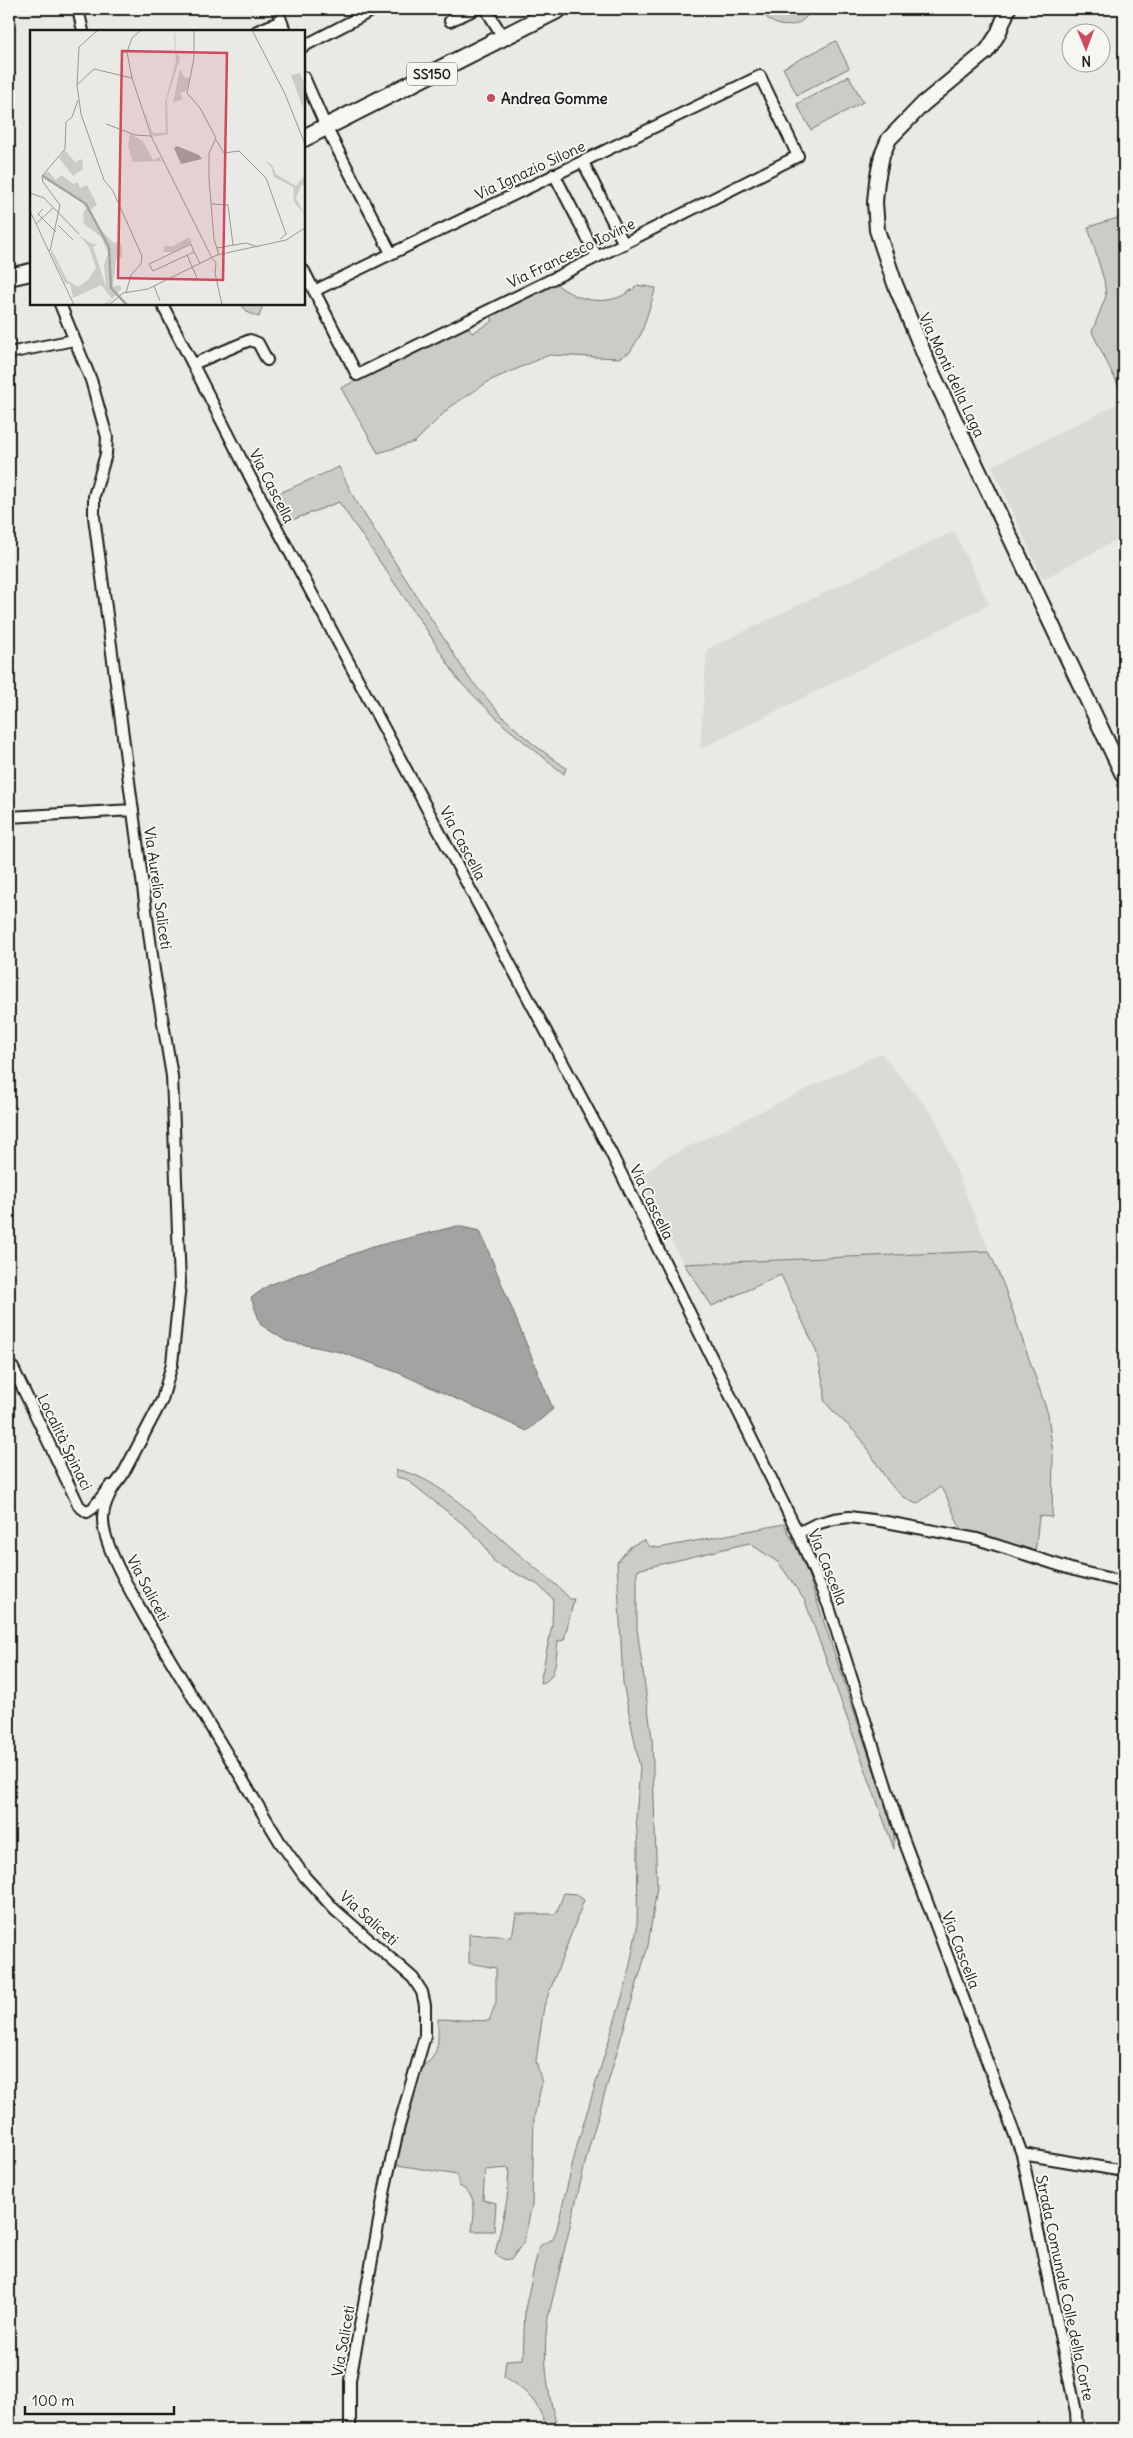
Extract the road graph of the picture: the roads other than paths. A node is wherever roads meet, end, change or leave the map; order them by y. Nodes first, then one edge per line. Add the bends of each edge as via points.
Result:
1 (78, 9) edge
2 (278, 9) edge
3 (375, 9) edge
4 (476, 9) edge
5 (486, 9) edge
6 (559, 9) edge
7 (1008, 9) edge
8 (450, 21) dead end
9 (283, 26) edge
10 (83, 30) edge
11 (262, 30) edge
12 (503, 37) junction
13 (305, 45) edge
14 (305, 79) edge
15 (326, 127) junction
16 (305, 138) edge
17 (798, 156) joint
18 (583, 162) junction
19 (554, 174) junction
20 (624, 244) junction
21 (391, 253) junction
22 (597, 257) junction
23 (30, 272) edge
24 (305, 273) edge
25 (9, 277) edge
26 (314, 291) junction
27 (60, 305) edge
28 (163, 305) edge
29 (74, 340) junction
30 (9, 353) edge
31 (267, 360) dead end
32 (193, 364) junction
33 (1124, 777) edge
34 (133, 810) junction
35 (9, 817) edge
36 (9, 1368) edge
37 (122, 1476) junction
38 (798, 1533) junction
39 (1124, 1582) edge
40 (1022, 2154) junction
41 (1124, 2171) edge
42 (350, 2429) edge
43 (1077, 2429) edge

1 - 10 street
2 - 9 street
3 - 13 street
4 - 8 street
5 - 12 street
6 - 12 main road, SS150
7 - 33 street, Via Monti della Laga via 987,51 923,104 889,139 876,181 877,230 926,360
9 - 11 street
12 - 15 main road, SS150
14 - 15 street
15 - 16 main road, SS150
15 - 21 street
17 - 18 street, Via Ignazio Silone via 760,76
17 - 20 street, Via Francesco Iovine
18 - 19 street, Via Ignazio Silone
18 - 20 street
19 - 21 street, Via Ignazio Silone
19 - 22 street
20 - 22 street, Via Francesco Iovine
21 - 26 street, Via Ignazio Silone
22 - 26 street, Via Francesco Iovine via 357,374
23 - 25 main road
24 - 26 street
27 - 29 street, Via Aurelio Saliceti
28 - 32 street, Via Cascella
29 - 30 street
29 - 34 street, Via Aurelio Saliceti via 91,380 107,437 106,454 95,491 94,512
31 - 32 street via 258,343 250,340
32 - 38 street, Via Cascella via 263,502 610,1151
34 - 35 street
34 - 37 street, Via Aurelio Saliceti via 172,1076 180,1284 172,1364 162,1400
36 - 37 street, Località Spinaci via 13,1368 79,1506 87,1512 93,1508
37 - 42 street, Via Saliceti via 115,1483 103,1516 104,1528 118,1565 147,1621 280,1842 305,1877 335,1910 413,1978 422,1992 425,2036 386,2183 350,2380
38 - 39 street via 834,1519 849,1517 881,1521 976,1538 1074,1570
38 - 40 street, Via Cascella via 829,1607 900,1830
40 - 41 street
40 - 43 street, Strada Comunale Colle della Corte

